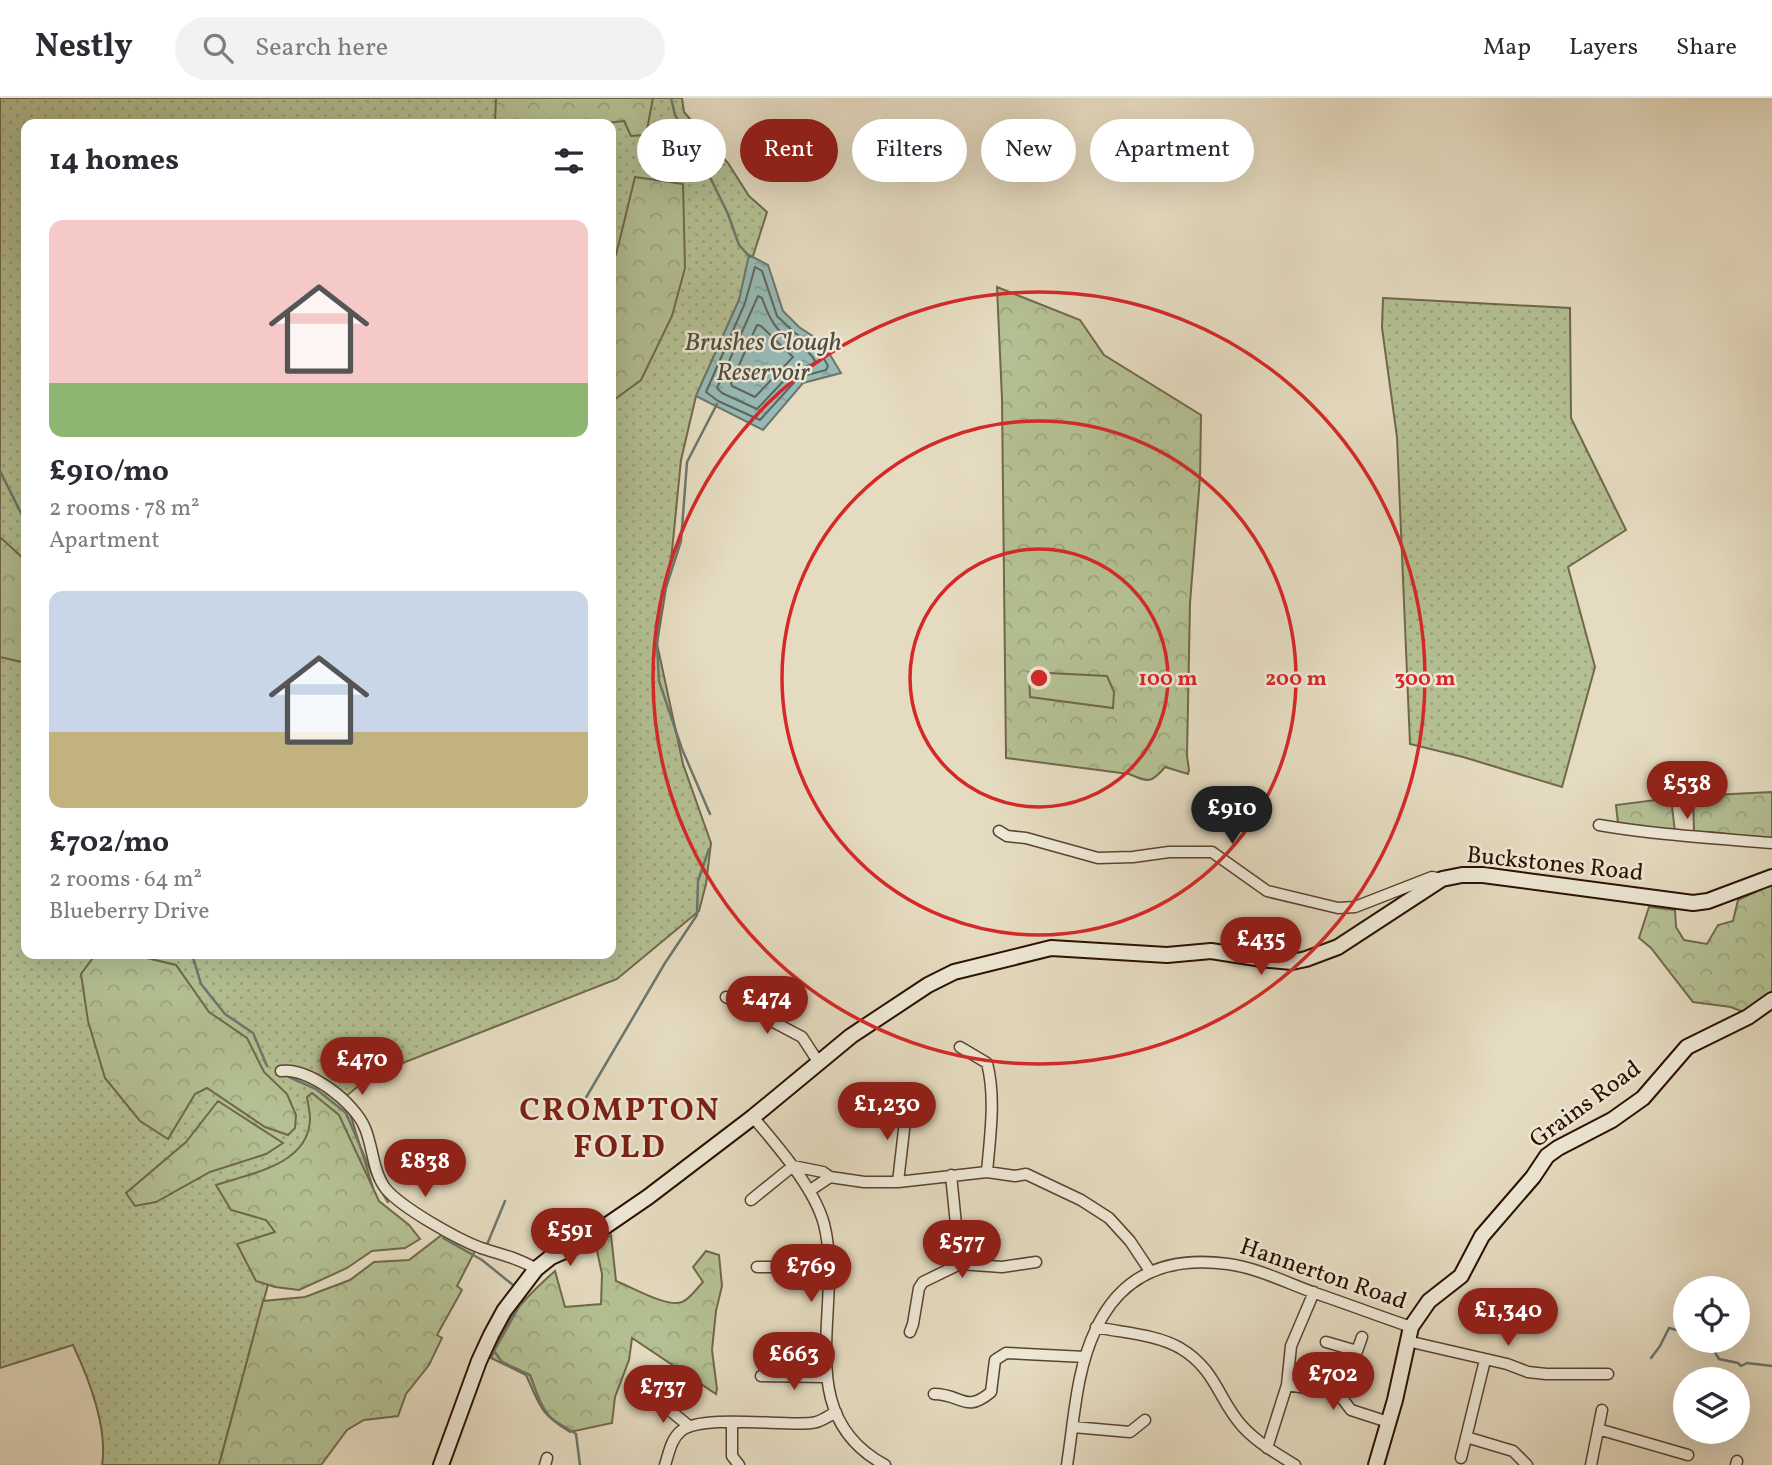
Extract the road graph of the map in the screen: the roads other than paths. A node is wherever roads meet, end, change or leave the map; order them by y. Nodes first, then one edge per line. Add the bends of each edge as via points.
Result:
1 (1599, 825) dead end
2 (999, 831) dead end
3 (1772, 843) edge
4 (1772, 877) edge
5 (1442, 879) junction
6 (726, 997) dead end
7 (1772, 1000) edge
8 (960, 1047) dead end
9 (819, 1063) junction
10 (281, 1071) dead end
11 (882, 1096) dead end
12 (753, 1117) junction
13 (793, 1167) junction
14 (987, 1172) junction
15 (951, 1175) junction
16 (830, 1177) junction
17 (898, 1182) junction
18 (808, 1191) junction
19 (751, 1200) dead end
20 (1036, 1262) dead end
21 (960, 1264) junction
22 (757, 1267) dead end
23 (828, 1267) junction
24 (536, 1269) junction
25 (1150, 1271) junction
26 (1314, 1292) junction
27 (1096, 1327) junction
28 (910, 1332) dead end
29 (1409, 1334) junction
30 (1362, 1337) dead end
31 (767, 1341) dead end
32 (1326, 1342) dead end
33 (824, 1347) junction
34 (1357, 1351) junction
35 (1085, 1357) junction
36 (1485, 1360) junction
37 (1608, 1374) dead end
38 (761, 1376) dead end
39 (826, 1377) junction
40 (1287, 1385) junction
41 (934, 1394) dead end
42 (1341, 1398) junction
43 (657, 1400) dead end
44 (1602, 1410) dead end
45 (836, 1412) junction
46 (1144, 1420) dead end
47 (1382, 1420) dead end
48 (732, 1423) junction
49 (689, 1426) junction
50 (1073, 1427) junction
51 (1598, 1429) junction
52 (1466, 1437) junction
53 (1267, 1448) junction
54 (1688, 1455) dead end
55 (1461, 1458) dead end
56 (441, 1465) edge
57 (665, 1465) edge
58 (739, 1465) edge
59 (885, 1465) edge
60 (1067, 1465) edge
61 (1295, 1465) edge
62 (1376, 1465) edge
63 (1527, 1465) edge
64 (1591, 1465) edge

1 - 3 street via 1676,837
2 - 5 street via 1098,858 1212,852 1266,891 1338,908 1432,877
4 - 5 main road, Buckstones Road via 1693,903 1483,876
5 - 9 main road, Buckstones Road via 1338,947 1292,962 1211,951 1167,955 1051,948 954,972 891,1008
6 - 9 street via 802,1037
7 - 29 main road, Grains Road via 1687,1047 1643,1098 1547,1156 1482,1236 1461,1276 1429,1301
8 - 14 street via 987,1063 991,1080
9 - 12 main road, Buckstones Road
10 - 24 street via 309,1076 348,1105 365,1126 389,1192 443,1231
11 - 17 street via 900,1103 905,1121
12 - 13 street
12 - 24 main road, Buckstones Road via 640,1203
13 - 16 street
13 - 18 street
13 - 19 street
14 - 15 street
14 - 25 street via 1026,1174 1088,1204 1109,1217
15 - 17 street
15 - 21 street
16 - 17 street
16 - 18 street
18 - 23 street via 824,1223
20 - 21 street via 1002,1267
21 - 28 street via 923,1282
22 - 23 street
23 - 33 street
24 - 56 main road, Buckstones Road via 491,1335
25 - 26 street, Hannerton Road via 1190,1261 1230,1264
25 - 27 street, Hannerton Road via 1125,1286
26 - 29 street, Hannerton Road
26 - 40 street via 1291,1346
27 - 35 street, Hannerton Road
27 - 53 street via 1159,1339 1181,1349 1209,1373 1242,1426
29 - 36 street, Hannerton Road
29 - 62 main road, Grains Road
30 - 34 street
31 - 33 street
32 - 34 street
33 - 39 street
34 - 42 street
35 - 41 street via 1006,1353 995,1360 991,1392 980,1402
35 - 50 street, Hannerton Road
36 - 37 street, Hannerton Road via 1546,1374
36 - 52 street
38 - 39 street
39 - 45 street
40 - 42 street via 1338,1393
40 - 53 street
42 - 47 street via 1352,1410
43 - 49 street
44 - 51 street
45 - 48 street via 815,1423
45 - 59 street via 855,1441
46 - 50 street via 1130,1432
48 - 49 street
48 - 58 street via 732,1456
49 - 57 street via 673,1441
50 - 60 street, Hannerton Road
51 - 54 street
51 - 64 street
52 - 55 street
52 - 63 street via 1513,1451
53 - 61 street

